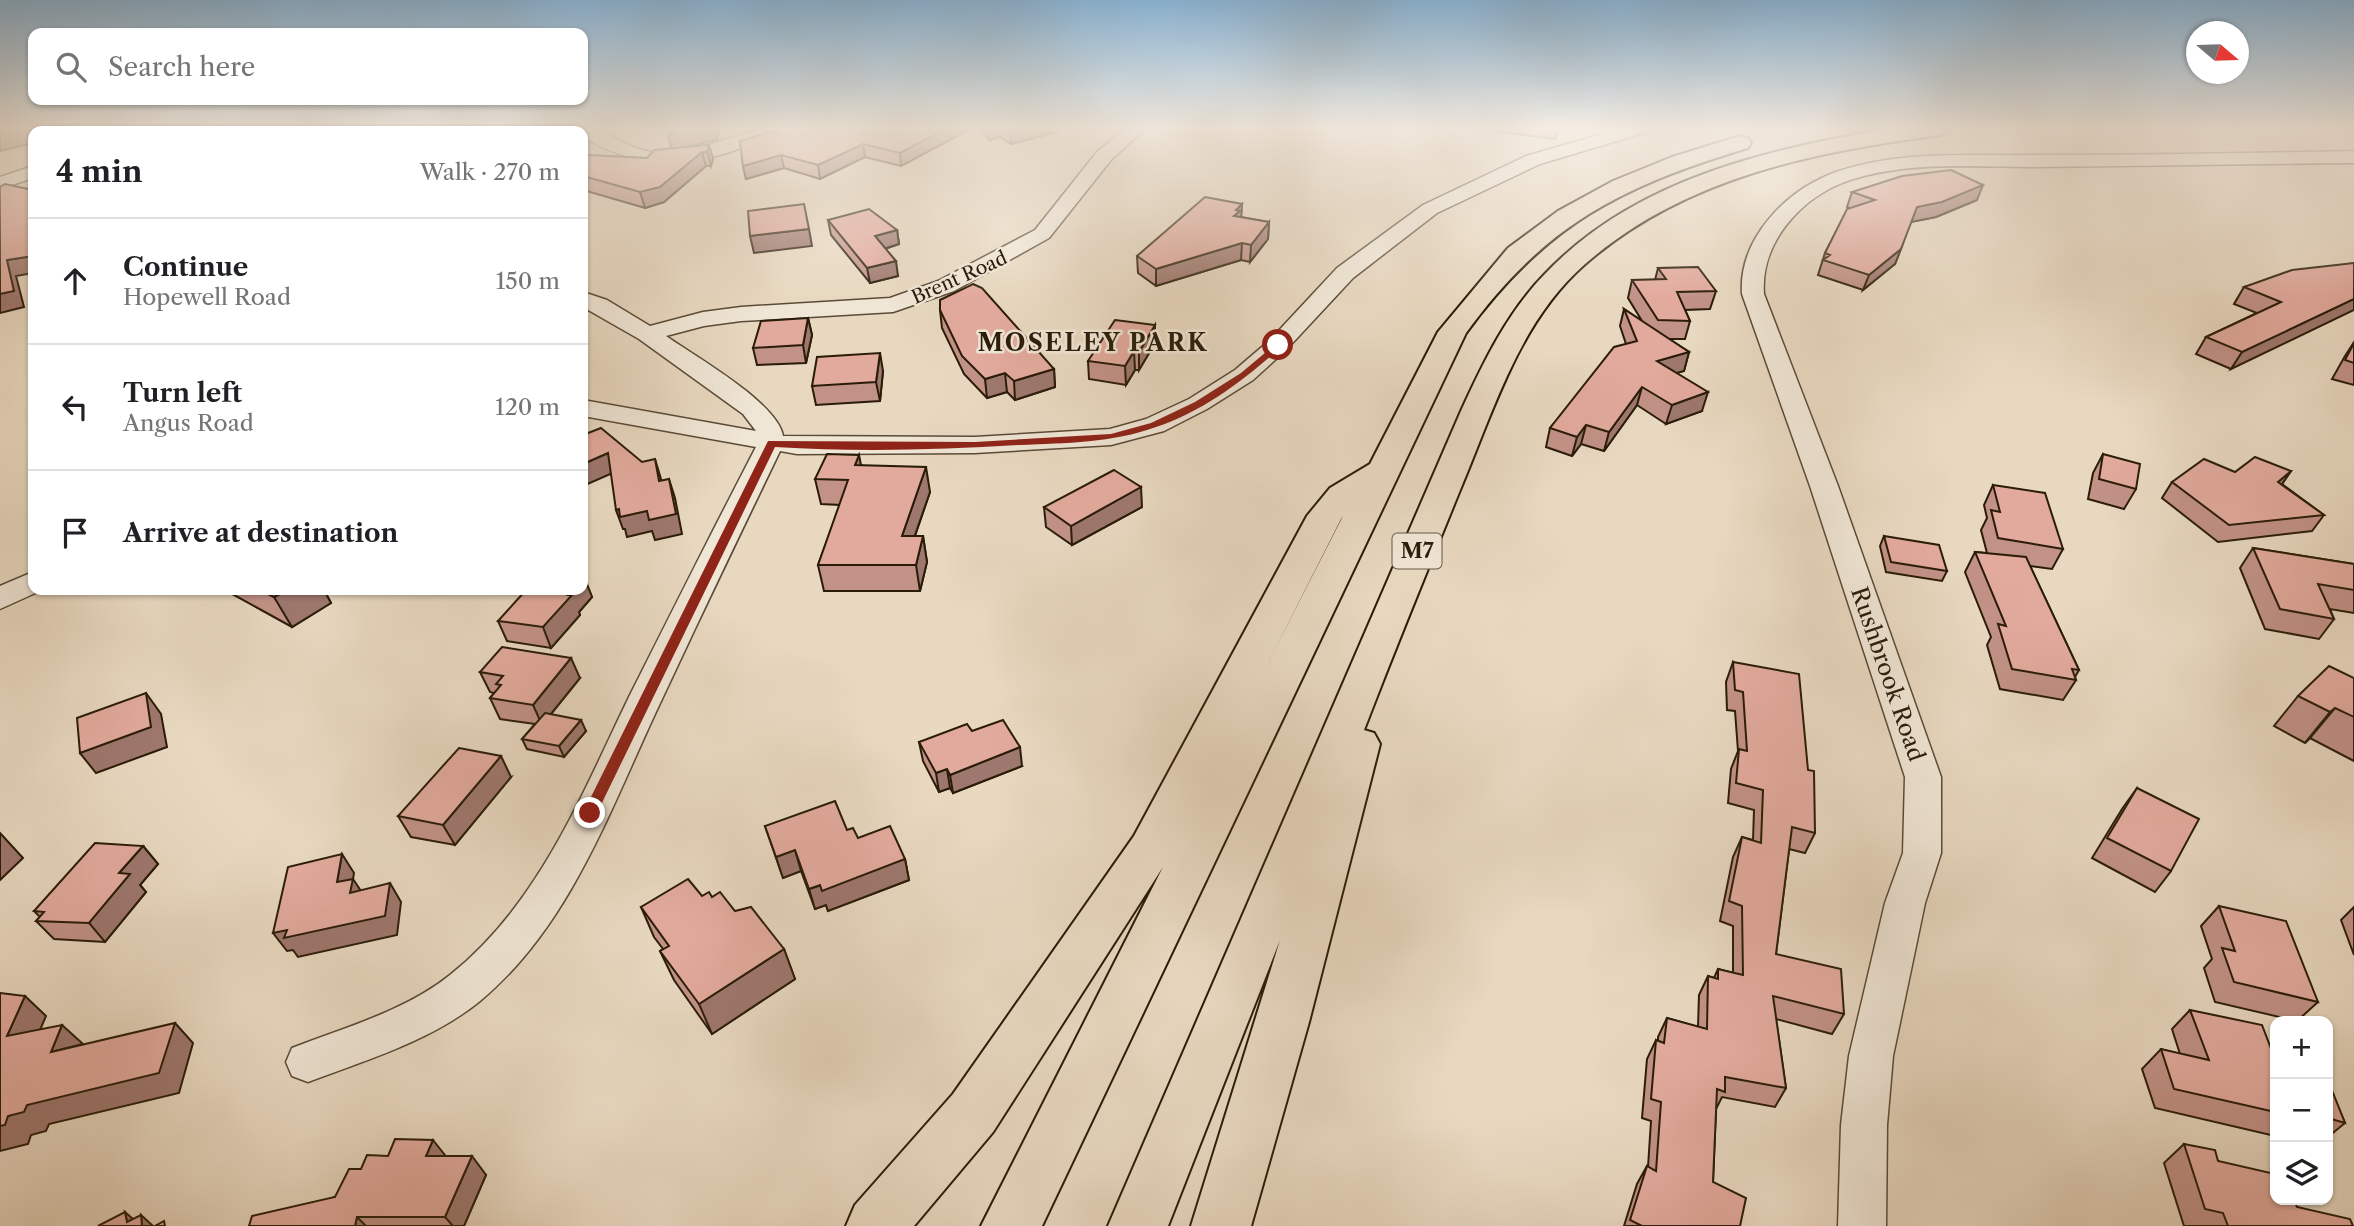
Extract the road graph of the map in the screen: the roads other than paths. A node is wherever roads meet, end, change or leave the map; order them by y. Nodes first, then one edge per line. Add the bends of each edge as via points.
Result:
1 (1080, 185) edge
2 (1480, 185) edge
3 (1626, 185) edge
4 (1701, 185) edge
5 (1821, 185) edge
6 (588, 301) edge
7 (646, 334) junction
8 (588, 409) edge
9 (771, 443) junction
10 (1382, 470) junction
11 (1403, 583) junction
12 (28, 585) edge
13 (0, 599) edge
14 (308, 1062) dead end
15 (876, 1226) edge
16 (1011, 1226) edge
17 (1138, 1226) edge
18 (1222, 1226) edge
19 (1862, 1226) edge

1 - 7 street, Brent Road via 1028,244 946,286 893,305 741,314
2 - 9 street via 1430,209 1345,273 1244,375 1155,425 1079,442
3 - 10 highway via 1565,219 1517,255 1478,298 1452,332
4 - 11 highway, M7 via 1657,204 1576,258 1522,319 1496,367
5 - 19 street, Rushbrook Road via 1793,205 1774,228 1751,265 1749,278 1923,777 1922,853 1905,903 1871,1056
6 - 7 street
7 - 9 street via 752,409 769,429
8 - 9 street
9 - 14 street via 537,912 501,956 464,990 408,1023
10 - 15 highway via 1342,495 1325,516 1150,849 973,1113
10 - 16 highway
11 - 17 highway, M7
11 - 18 highway
12 - 13 street

